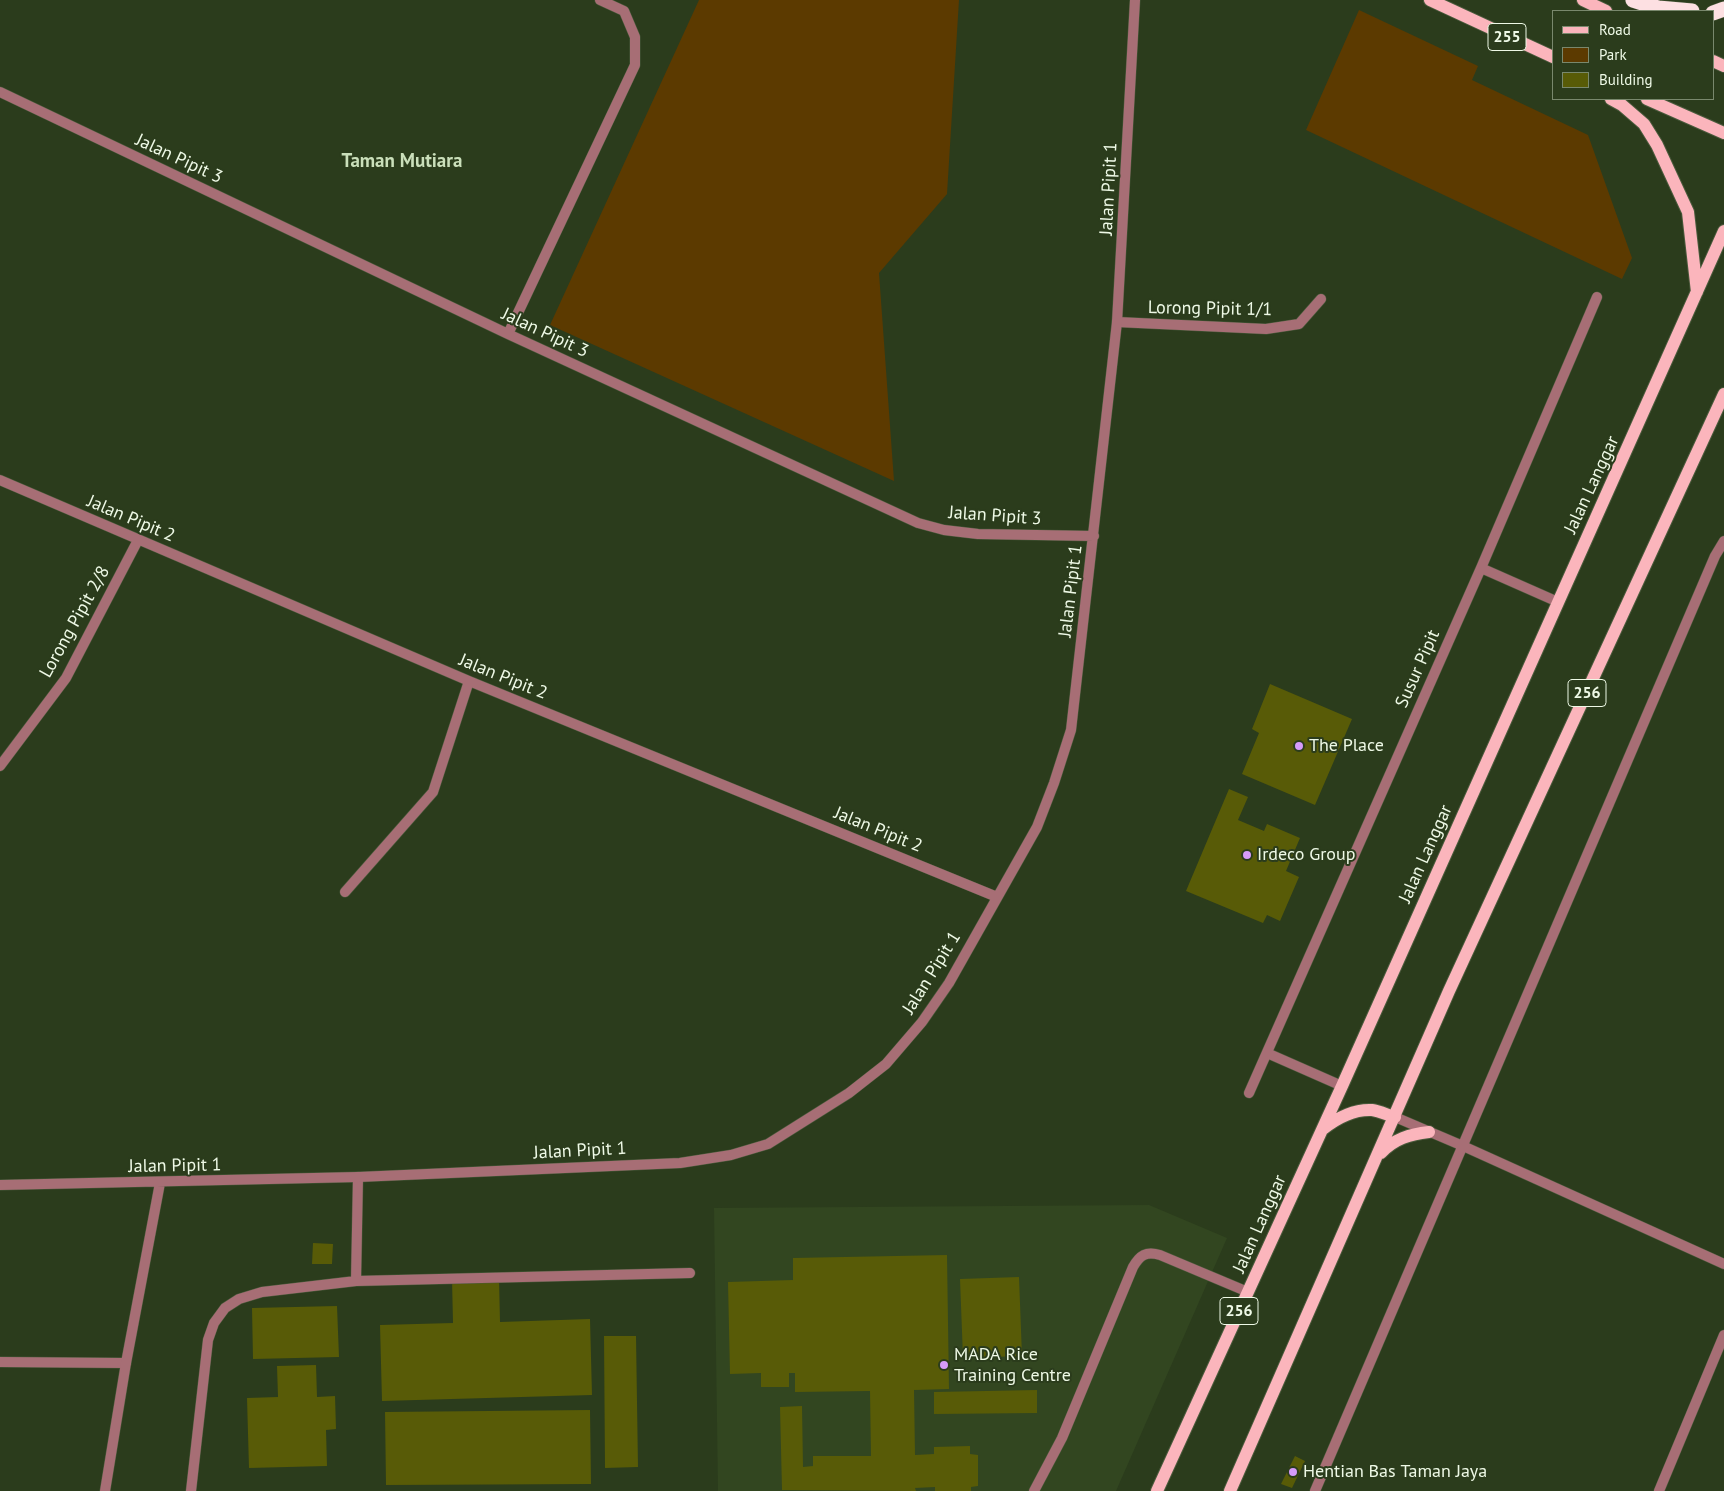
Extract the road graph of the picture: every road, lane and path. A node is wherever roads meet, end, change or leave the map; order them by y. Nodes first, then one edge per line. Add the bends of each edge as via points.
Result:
1 (600, 0) edge
2 (1136, 0) edge
3 (1430, 0) edge
4 (1583, 0) edge
5 (1633, 0) edge
6 (1604, 10) edge
7 (1681, 10) edge
8 (1497, 32) junction
9 (1552, 57) edge
10 (1552, 64) edge
11 (0, 92) edge
12 (1613, 100) edge
13 (1649, 100) edge
14 (1724, 133) edge
15 (1724, 231) edge
16 (1697, 294) junction
17 (1596, 297) dead end
18 (1321, 299) dead end
19 (1117, 322) junction
20 (508, 334) junction
21 (1724, 394) edge
22 (0, 480) edge
23 (1094, 536) junction
24 (138, 540) junction
25 (1724, 541) edge
26 (1480, 568) junction
27 (1558, 602) junction
28 (469, 681) junction
29 (0, 766) edge
30 (345, 892) dead end
31 (997, 897) junction
32 (1267, 1053) junction
33 (1342, 1086) junction
34 (1249, 1093) dead end
35 (1395, 1117) junction
36 (1321, 1131) junction
37 (1429, 1132) junction
38 (1463, 1146) junction
39 (1378, 1157) junction
40 (358, 1177) junction
41 (160, 1182) junction
42 (0, 1186) edge
43 (1724, 1264) edge
44 (690, 1273) dead end
45 (356, 1281) junction
46 (1248, 1292) junction
47 (1724, 1335) edge
48 (0, 1362) edge
49 (126, 1363) junction
50 (105, 1491) edge
51 (191, 1491) edge
52 (1034, 1491) edge
53 (1157, 1491) edge
54 (1230, 1491) edge
55 (1316, 1491) edge
56 (1659, 1491) edge

1 - 20 street via 624,11 635,36 635,66
2 - 19 street, Jalan Pipit 1
3 - 8 main road, 255
4 - 6 main road
5 - 7 highway via 1658,8
8 - 9 main road, 255
8 - 10 main road
11 - 20 street, Jalan Pipit 3
12 - 16 main road via 1644,124 1688,212
13 - 14 main road
15 - 16 main road, Jalan Langgar / 256
16 - 27 main road, Jalan Langgar / 256
17 - 26 street, Susur Pipit
18 - 19 street, Lorong Pipit 1/1 via 1299,324 1266,329
19 - 23 street, Jalan Pipit 1
20 - 23 street, Jalan Pipit 3 via 918,523 978,534
21 - 35 main road, 256 via 1449,991
22 - 24 street, Jalan Pipit 2
23 - 31 street, Jalan Pipit 1 via 1071,730 1037,827
24 - 28 street, Jalan Pipit 2
24 - 29 street, Lorong Pipit 2/8 via 66,678
25 - 38 street
26 - 27 street
26 - 32 street, Susur Pipit
27 - 33 main road, Jalan Langgar / 256
28 - 30 street via 433,792
28 - 31 street, Jalan Pipit 2
31 - 40 street, Jalan Pipit 1 via 949,983 922,1022 886,1064 849,1093 768,1144 731,1156 680,1163
32 - 33 street
32 - 34 street, Susur Pipit
33 - 36 main road, Jalan Langgar / 256
35 - 36 main road via 1372,1110 1357,1111 1338,1118
35 - 37 street
35 - 39 main road, 256
36 - 46 main road, Jalan Langgar / 256
37 - 38 street
37 - 39 main road via 1400,1138
38 - 43 street
38 - 55 street
39 - 54 main road, 256
40 - 41 street, Jalan Pipit 1
40 - 45 street
41 - 42 street, Jalan Pipit 1
41 - 49 street
44 - 45 street
45 - 51 street via 262,1292 239,1299 225,1308 214,1322 208,1340
46 - 52 street via 1160,1255 1147,1253 1139,1257 1062,1438
46 - 53 main road, Jalan Langgar / 256
47 - 56 street
48 - 49 street
49 - 50 street

